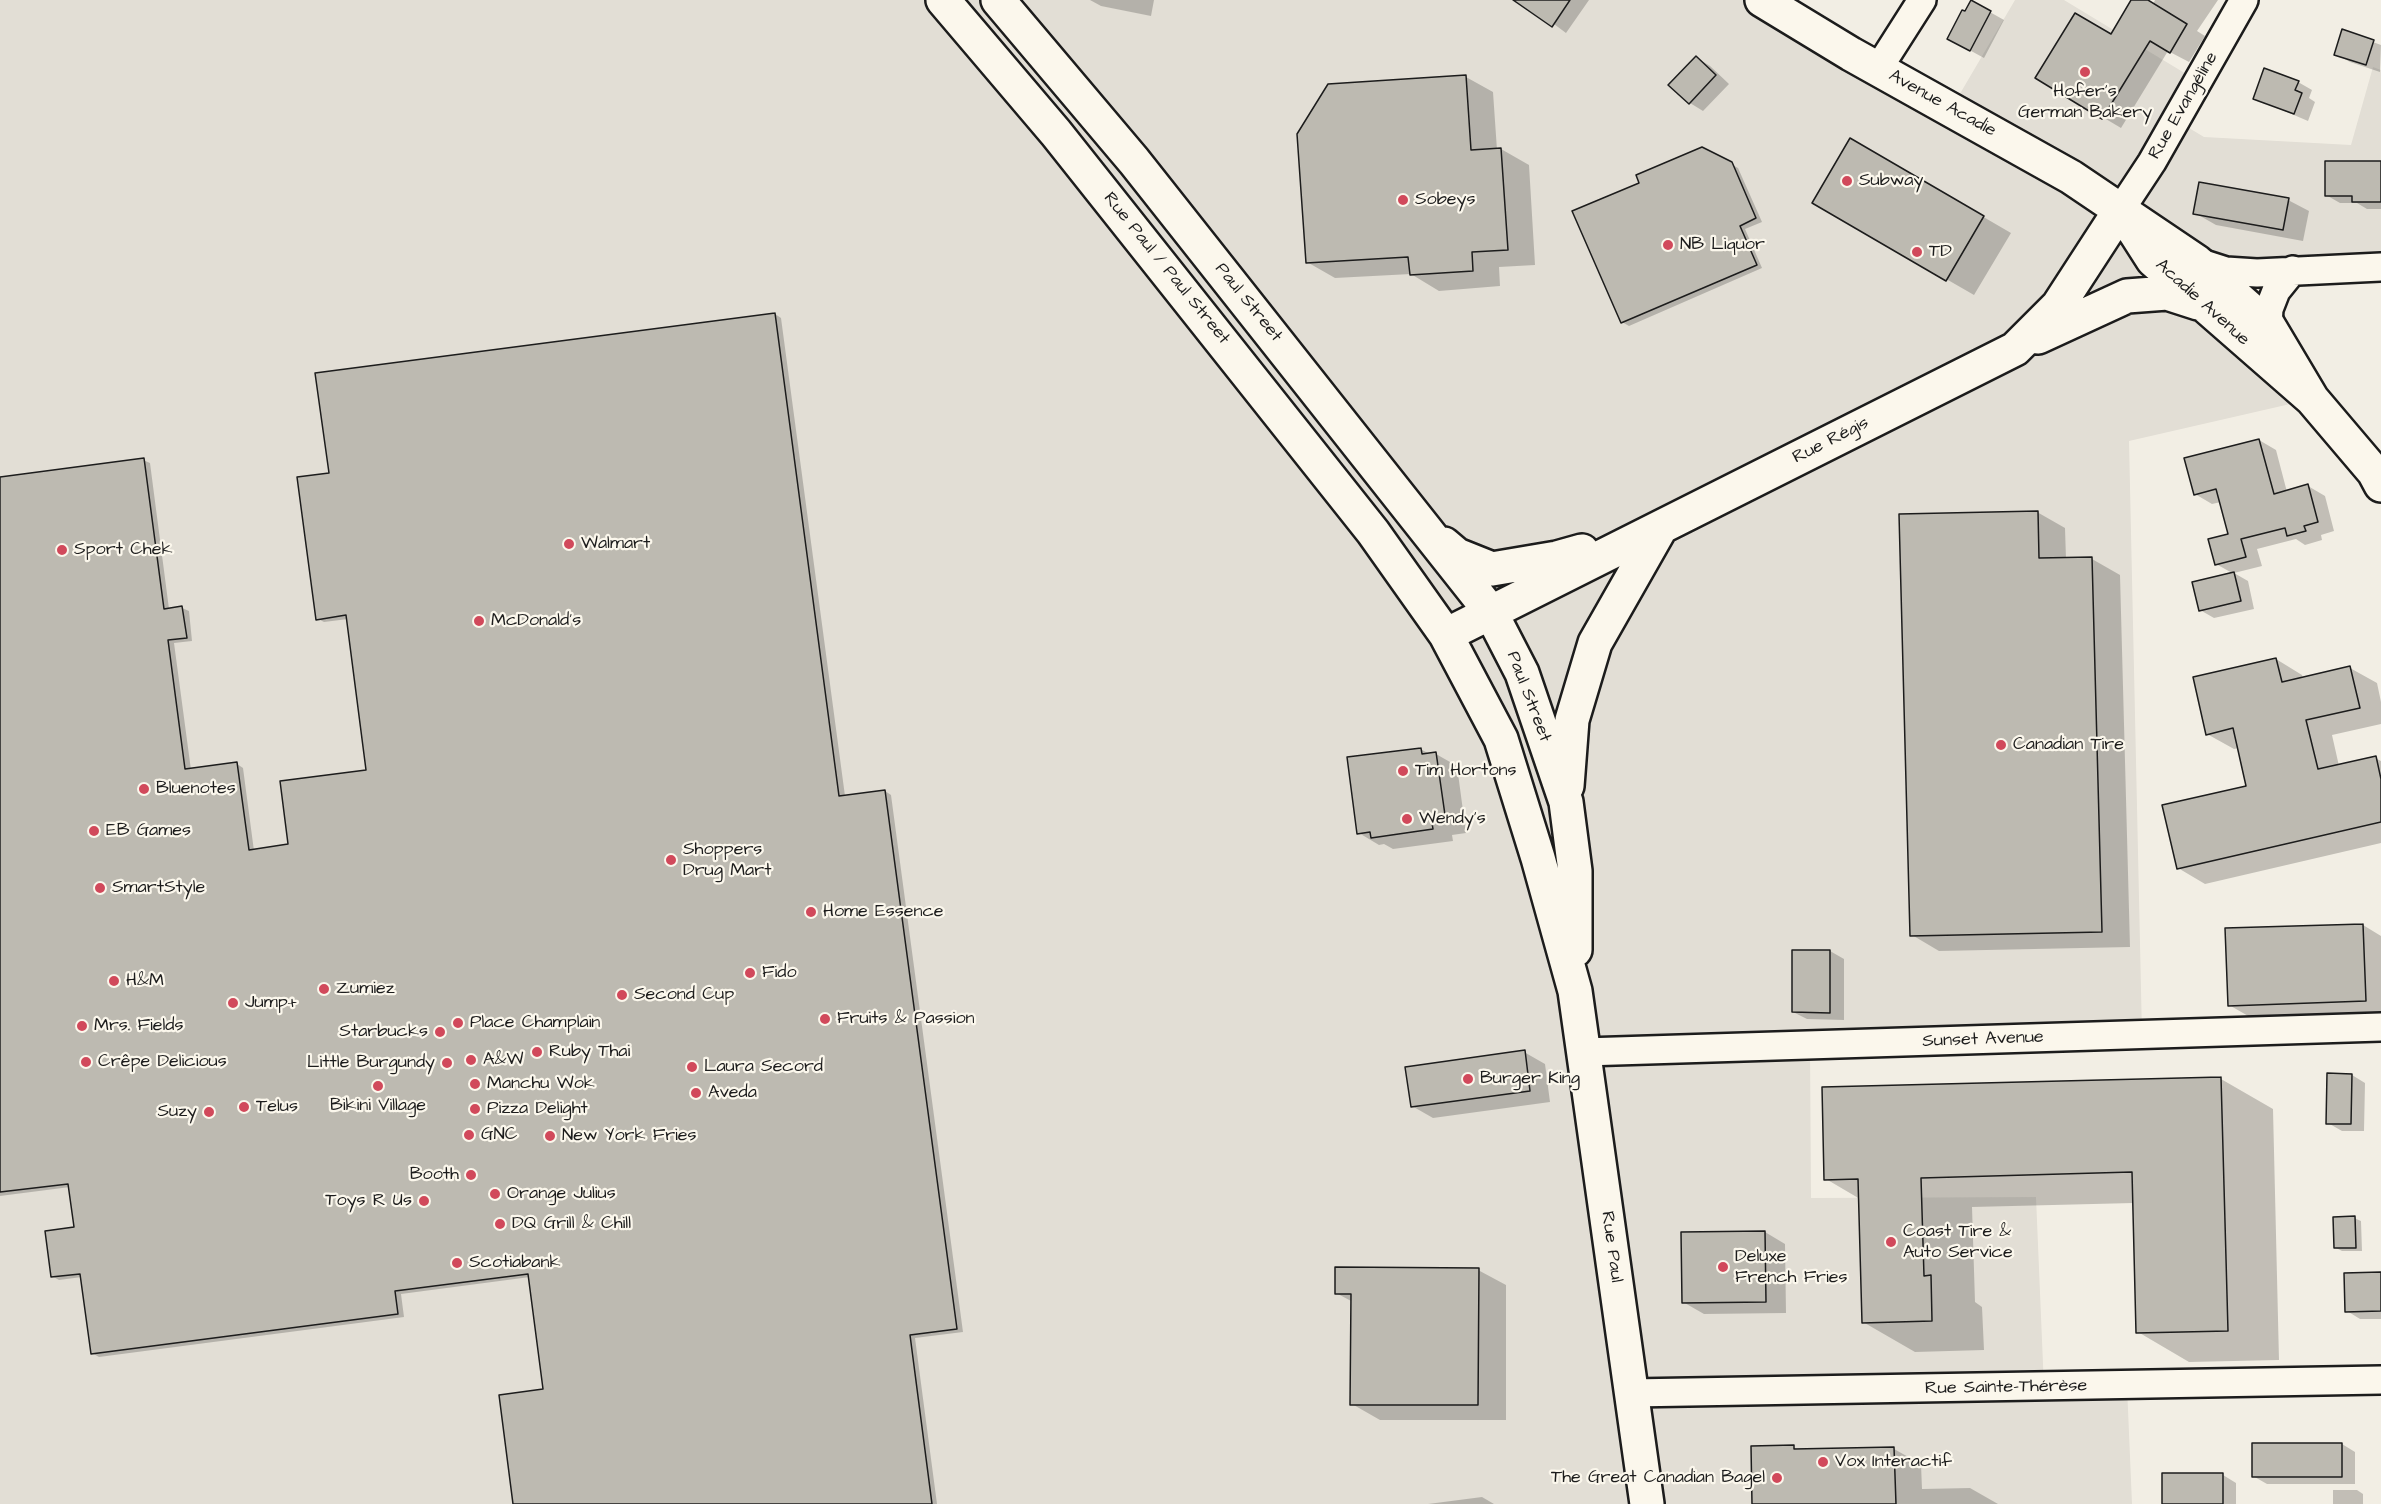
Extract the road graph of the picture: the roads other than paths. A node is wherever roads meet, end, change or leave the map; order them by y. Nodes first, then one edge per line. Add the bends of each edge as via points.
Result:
1 (998, 0) edge
2 (1762, 0) edge
3 (1922, 0) edge
4 (2244, 0) edge
5 (943, 4) edge
6 (1878, 69) junction
7 (2121, 210) junction
8 (2197, 262) junction
9 (2381, 267) edge
10 (2293, 270) junction
11 (2202, 304) junction
12 (2268, 325) junction
13 (2015, 349) junction
14 (2312, 399) junction
15 (2381, 485) edge
16 (1661, 526) junction
17 (1425, 528) junction
18 (1490, 611) junction
19 (1446, 635) junction
20 (1566, 802) junction
21 (1575, 991) junction
22 (2381, 1027) edge
23 (1584, 1052) junction
24 (2381, 1380) edge
25 (1631, 1394) junction
26 (1647, 1504) edge

1 - 17 main road, Paul Street via 1134,161
2 - 6 main road, Avenue Acadie
3 - 6 street
4 - 7 street, Rue Evangéline
5 - 19 main road, Rue Paul / Paul Street via 1063,142 1373,532
6 - 7 main road, Avenue Acadie via 2071,177
7 - 8 main road, Acadie Avenue
7 - 11 main road, Acadie Avenue via 2153,260
7 - 13 main road, Rue Régis via 2058,306
8 - 10 street via 2226,271
8 - 12 main road, Acadie Avenue
9 - 10 street
10 - 12 street via 2276,291
11 - 13 main road via 2167,292 2127,296
11 - 14 main road, Acadie Avenue
12 - 14 main road, Acadie Avenue
13 - 16 main road, Rue Régis
14 - 15 main road, Acadie Avenue
16 - 17 main road via 1557,558 1492,569 1457,555
16 - 18 main road, Rue Régis
16 - 20 main road via 1594,643 1572,720
17 - 18 main road, Paul Street
18 - 19 main road, Rue Régis
18 - 20 main road, Paul Street via 1522,673
19 - 21 main road via 1500,739
20 - 21 main road, Paul Street via 1575,872
21 - 23 main road, Rue Paul
22 - 23 street, Sunset Avenue
23 - 25 main road, Rue Paul
24 - 25 street, Rue Sainte-Thérèse
25 - 26 main road, Rue Paul

